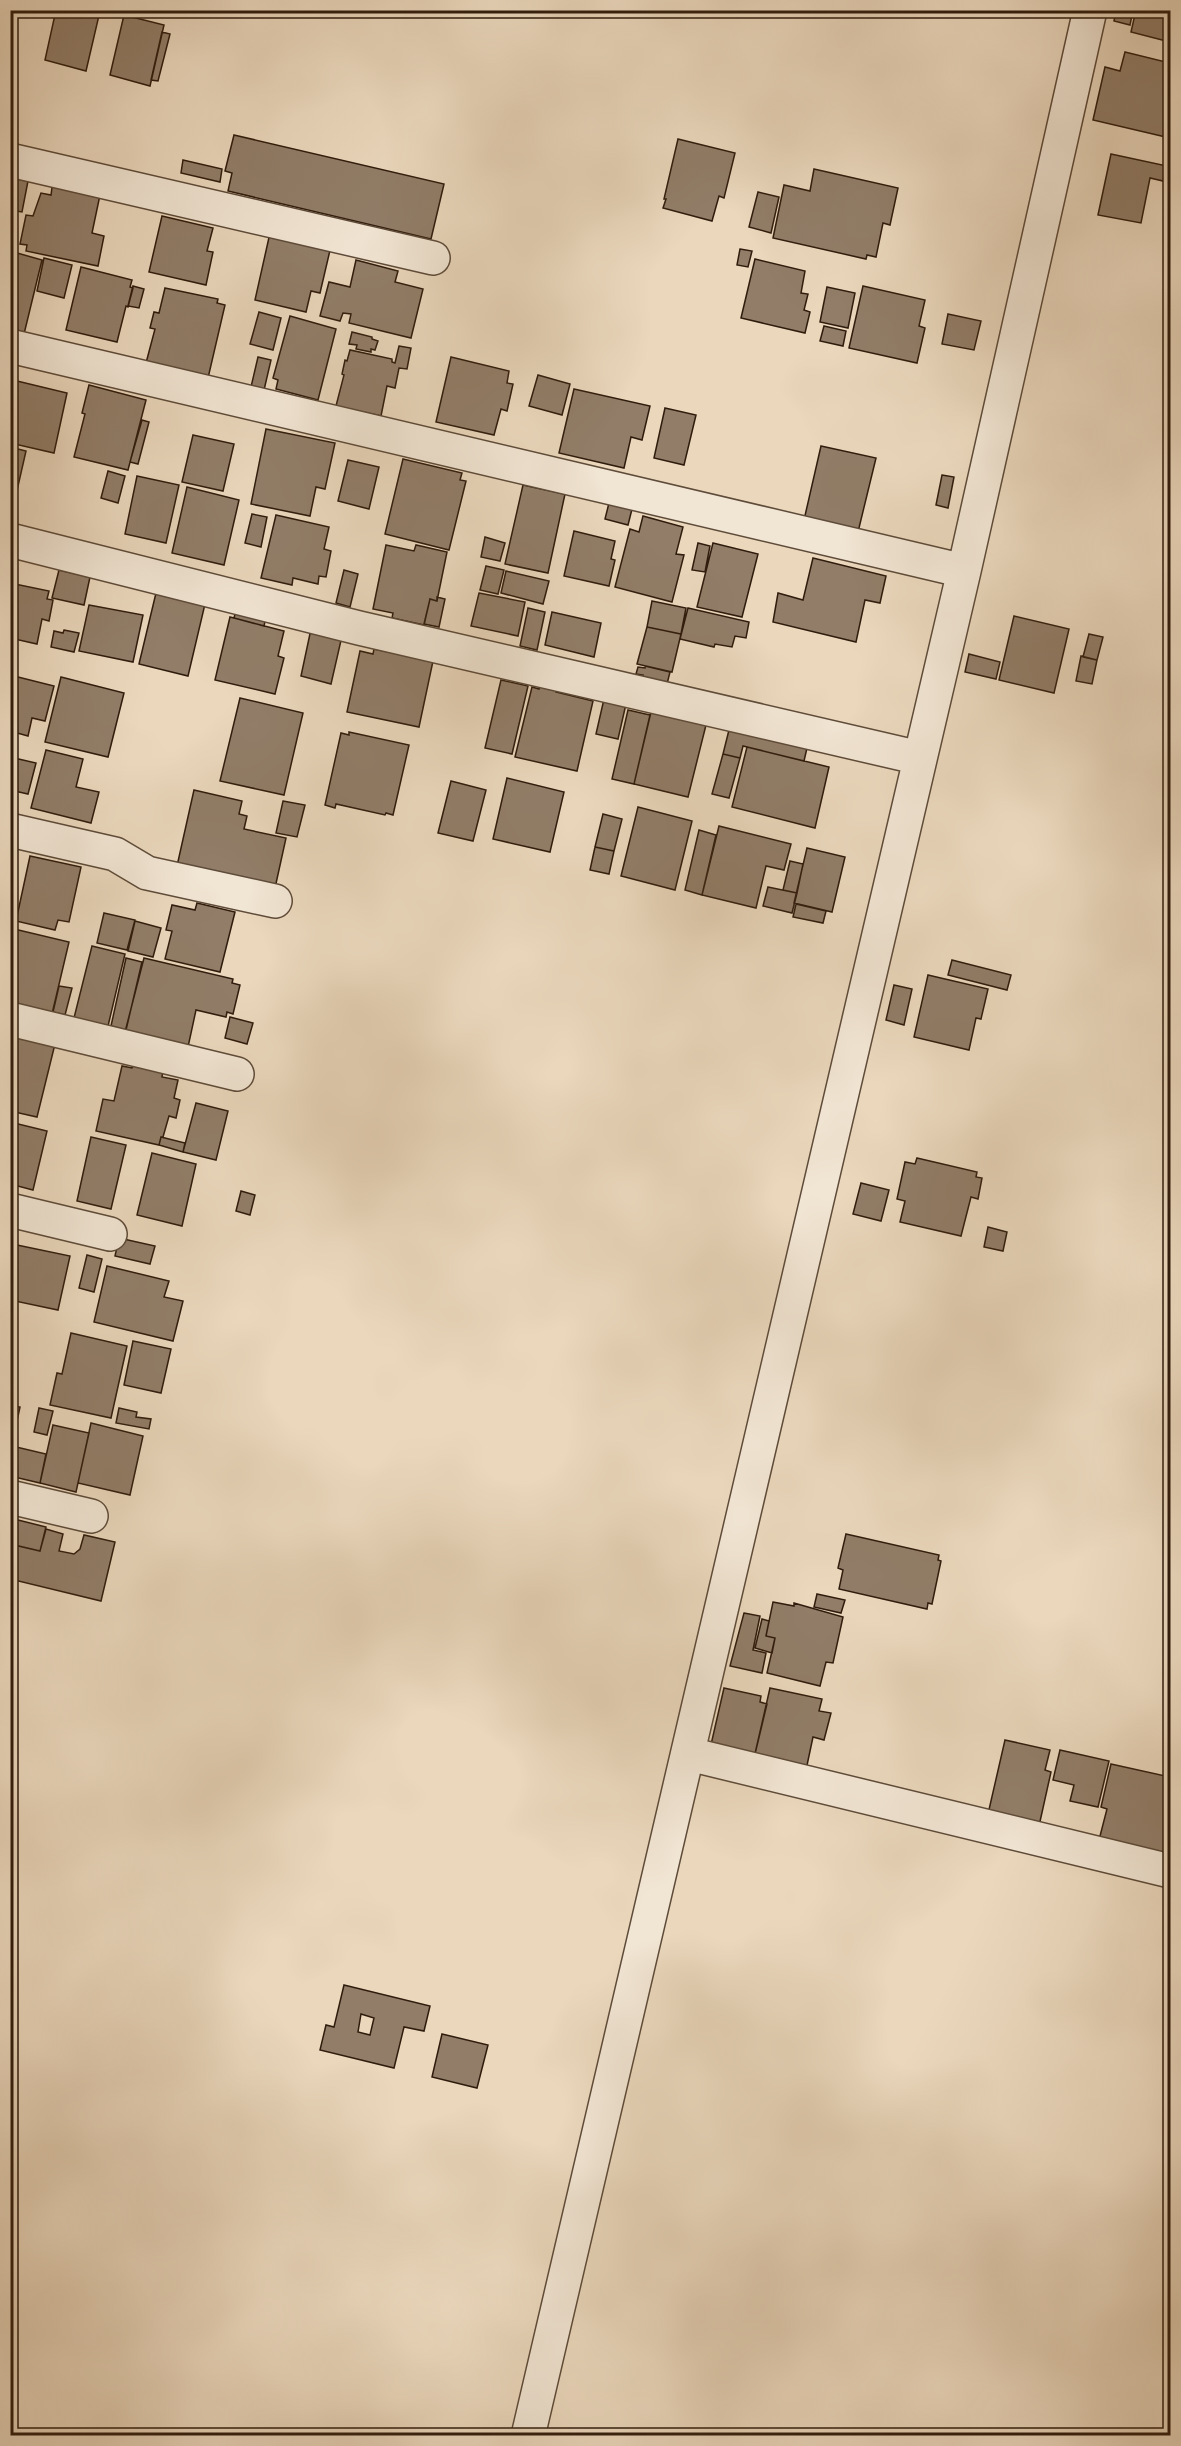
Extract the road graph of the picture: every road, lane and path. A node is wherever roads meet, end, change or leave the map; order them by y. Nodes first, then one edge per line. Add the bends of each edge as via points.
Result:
1 (1090, 10) edge
2 (10, 160) edge
3 (433, 258) dead end
4 (10, 346) edge
5 (10, 540) edge
6 (964, 572) junction
7 (920, 758) junction
8 (10, 830) edge
9 (275, 901) dead end
10 (10, 1019) edge
11 (237, 1074) dead end
12 (10, 1210) edge
13 (110, 1234) dead end
14 (10, 1497) edge
15 (91, 1516) dead end
16 (689, 1754) junction
17 (1170, 1871) edge
18 (528, 2436) edge

1 - 6 street
2 - 3 street
4 - 6 street
5 - 7 street via 359,628
6 - 7 street
7 - 16 street
8 - 9 street via 115,854 147,873
10 - 11 street
12 - 13 street
14 - 15 street
16 - 17 street
16 - 18 street

